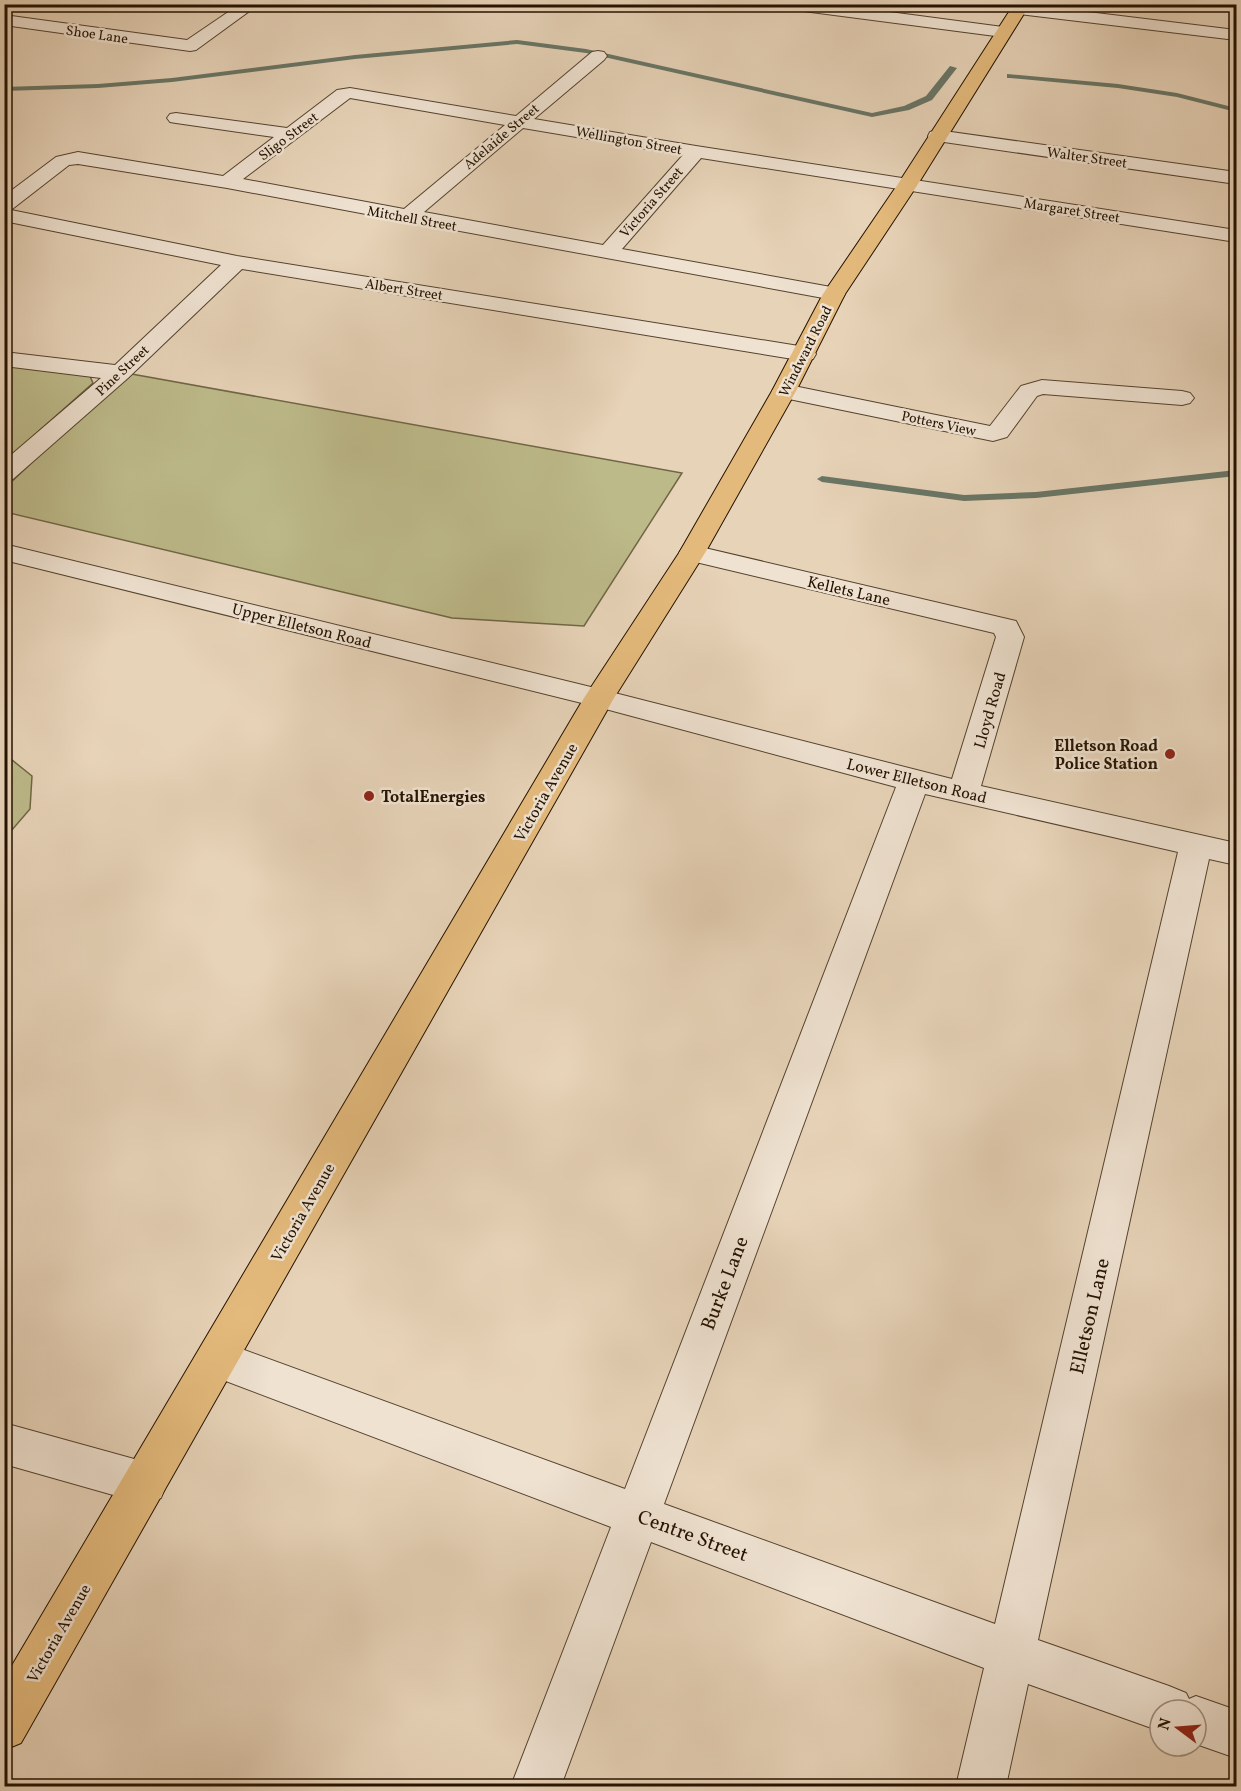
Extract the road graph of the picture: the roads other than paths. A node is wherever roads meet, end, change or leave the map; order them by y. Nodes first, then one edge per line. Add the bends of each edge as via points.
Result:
1 (251, 4) edge
2 (788, 4) edge
3 (1022, 6) edge
4 (4, 21) edge
5 (33, 25) junction
6 (1003, 32) junction
7 (1236, 35) edge
8 (14, 36) dead end
9 (598, 56) dead end
10 (350, 93) joint
11 (176, 118) dead end
12 (519, 120) junction
13 (291, 134) junction
14 (937, 136) junction
15 (696, 152) junction
16 (1236, 177) edge
17 (227, 182) junction
18 (908, 184) junction
19 (4, 206) edge
20 (4, 215) edge
21 (406, 217) junction
22 (1236, 236) edge
23 (607, 253) junction
24 (237, 262) junction
25 (834, 294) junction
26 (805, 354) junction
27 (4, 359) edge
28 (120, 373) junction
29 (784, 391) junction
30 (1182, 398) dead end
31 (4, 474) edge
32 (4, 552) edge
33 (692, 553) junction
34 (1006, 627) joint
35 (599, 698) junction
36 (914, 781) junction
37 (964, 792) junction
38 (1196, 845) junction
39 (1236, 854) edge
40 (217, 1359) junction
41 (4, 1443) edge
42 (145, 1483) junction
43 (637, 1514) junction
44 (1011, 1654) junction
45 (1148, 1703) edge
46 (1208, 1724) edge
47 (4, 1726) edge
48 (1236, 1734) edge
49 (536, 1786) edge
50 (981, 1786) edge

1 - 5 street, Shoe Lane via 190,46
2 - 6 street
3 - 6 main road, Windward Road
3 - 7 street
4 - 5 street, Shoe Lane
5 - 8 street
6 - 14 main road, Windward Road
9 - 12 street, Adelaide Street
10 - 12 street, Wellington Street
10 - 13 street, Sligo Street via 343,94
11 - 13 street
12 - 15 street, Wellington Street
12 - 21 street, Adelaide Street
13 - 17 street, Sligo Street
14 - 16 street, Walter Street
14 - 18 main road, Windward Road
15 - 18 street, Wellington Street
15 - 23 street, Victoria Street
17 - 19 street, Mitchell Street via 70,159
17 - 21 street, Mitchell Street
18 - 22 street, Margaret Street
18 - 25 main road, Windward Road
20 - 24 street, Albert Street
21 - 23 street, Mitchell Street
23 - 25 street, Mitchell Street
24 - 26 street, Albert Street
24 - 28 street, Pine Street
25 - 26 main road, Windward Road
26 - 29 main road, Windward Road
27 - 28 street
28 - 31 street, Pine Street
29 - 30 street, Potters View via 993,434 1029,391 1042,387
29 - 33 main road, Windward Road
32 - 35 street, Upper Elletson Road
33 - 34 street, Kellets Lane
33 - 35 main road, Windward Road
34 - 37 street, Lloyd Road via 1010,637
35 - 36 street, Lower Elletson Road
35 - 40 main road, Victoria Avenue
36 - 37 street, Lower Elletson Road
36 - 43 street, Burke Lane
37 - 38 street, Lower Elletson Road
38 - 39 street, Lower Elletson Road
38 - 44 street, Elletson Lane
40 - 42 main road, Victoria Avenue
40 - 43 street, Centre Street
41 - 42 street
42 - 47 main road, Victoria Avenue
43 - 44 street, Centre Street
43 - 49 street, Burke Lane
44 - 45 street, Centre Street
44 - 50 street, Elletson Lane
46 - 48 street

